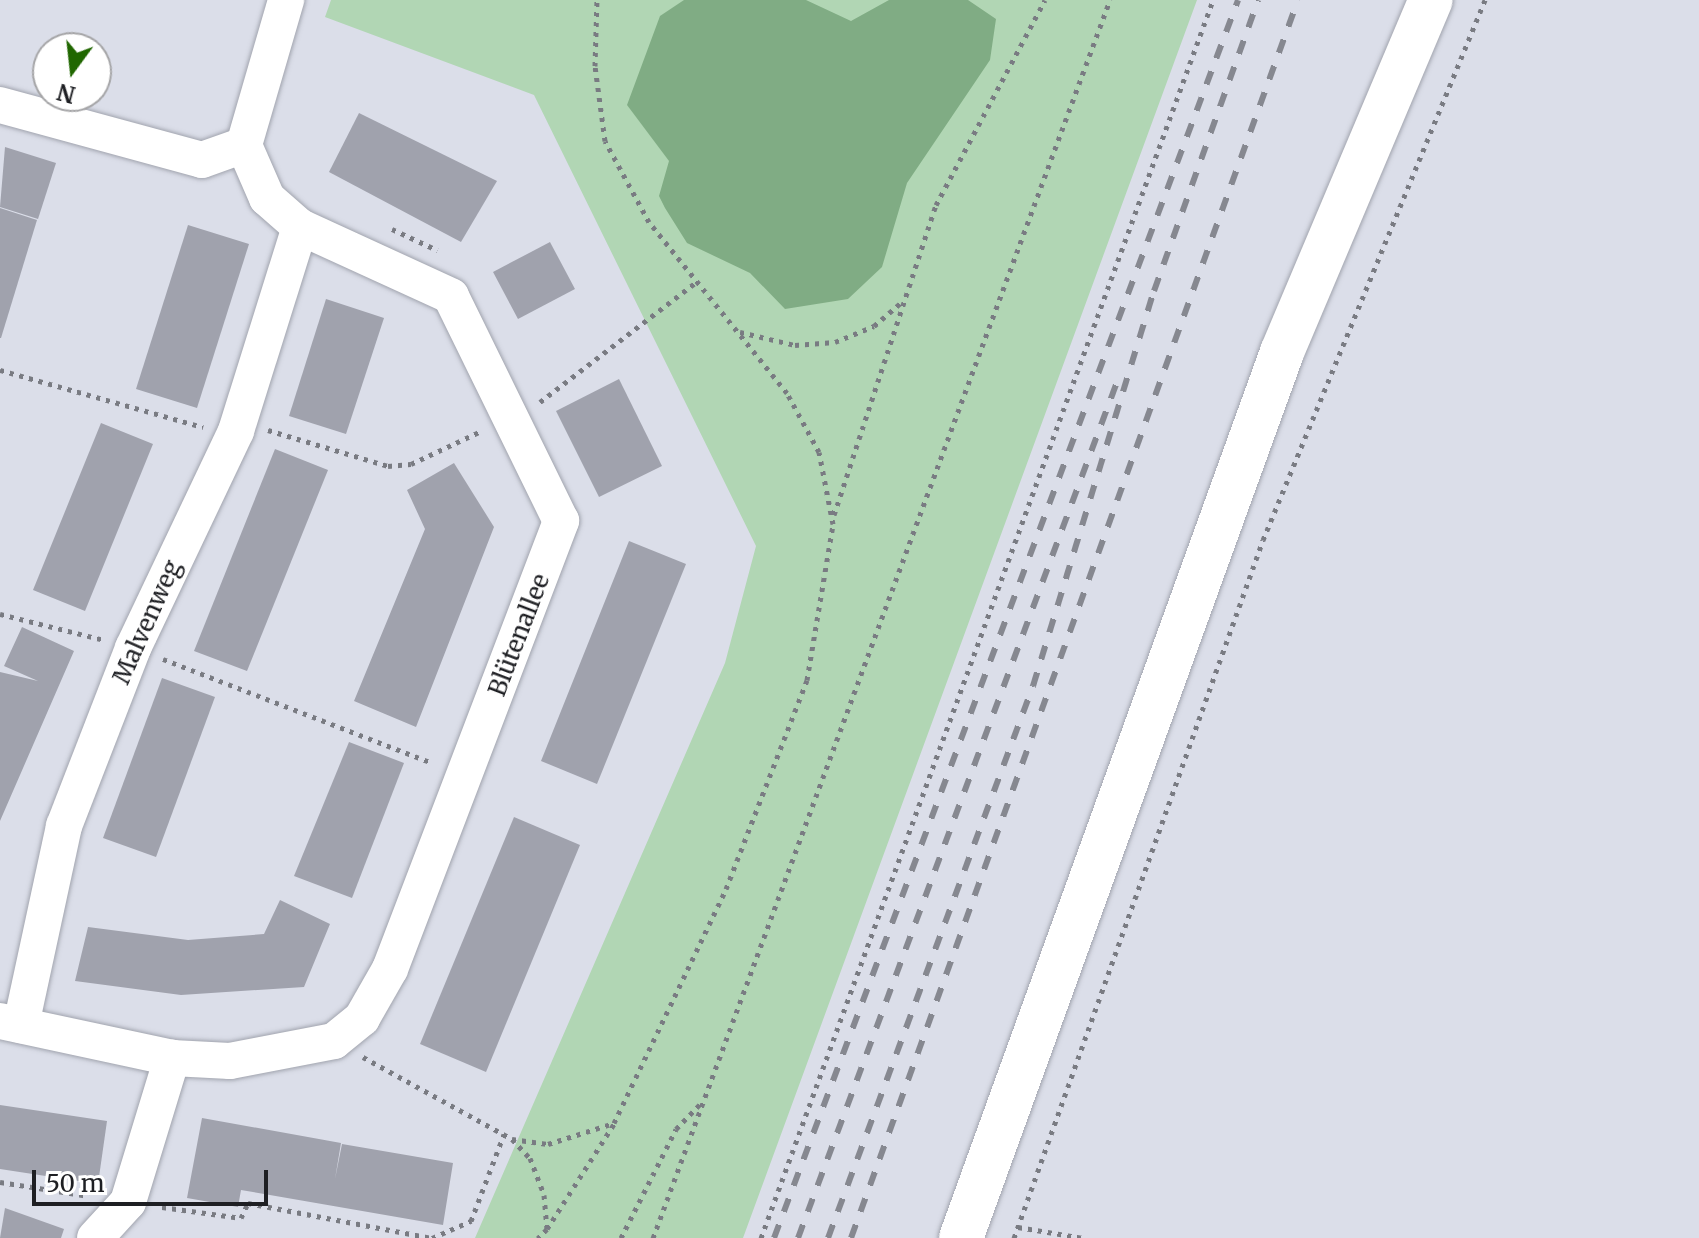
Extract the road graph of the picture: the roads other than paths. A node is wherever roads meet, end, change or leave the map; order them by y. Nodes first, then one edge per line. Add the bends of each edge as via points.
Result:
1 (286, 0) edge
2 (1431, 0) edge
3 (0, 105) edge
4 (244, 145) junction
5 (300, 227) junction
6 (10, 1023) edge
7 (172, 1058) junction
8 (95, 1238) edge
9 (961, 1238) edge

1 - 4 street
2 - 9 main road via 1282,352
3 - 4 street via 202,160
4 - 5 street, Blütenallee via 267,198
5 - 6 street, Malvenweg via 236,431 133,648 64,826
5 - 7 street, Blütenallee via 451,296 561,521 390,969 362,1018 334,1041 230,1061
6 - 7 street
7 - 8 street via 128,1202

